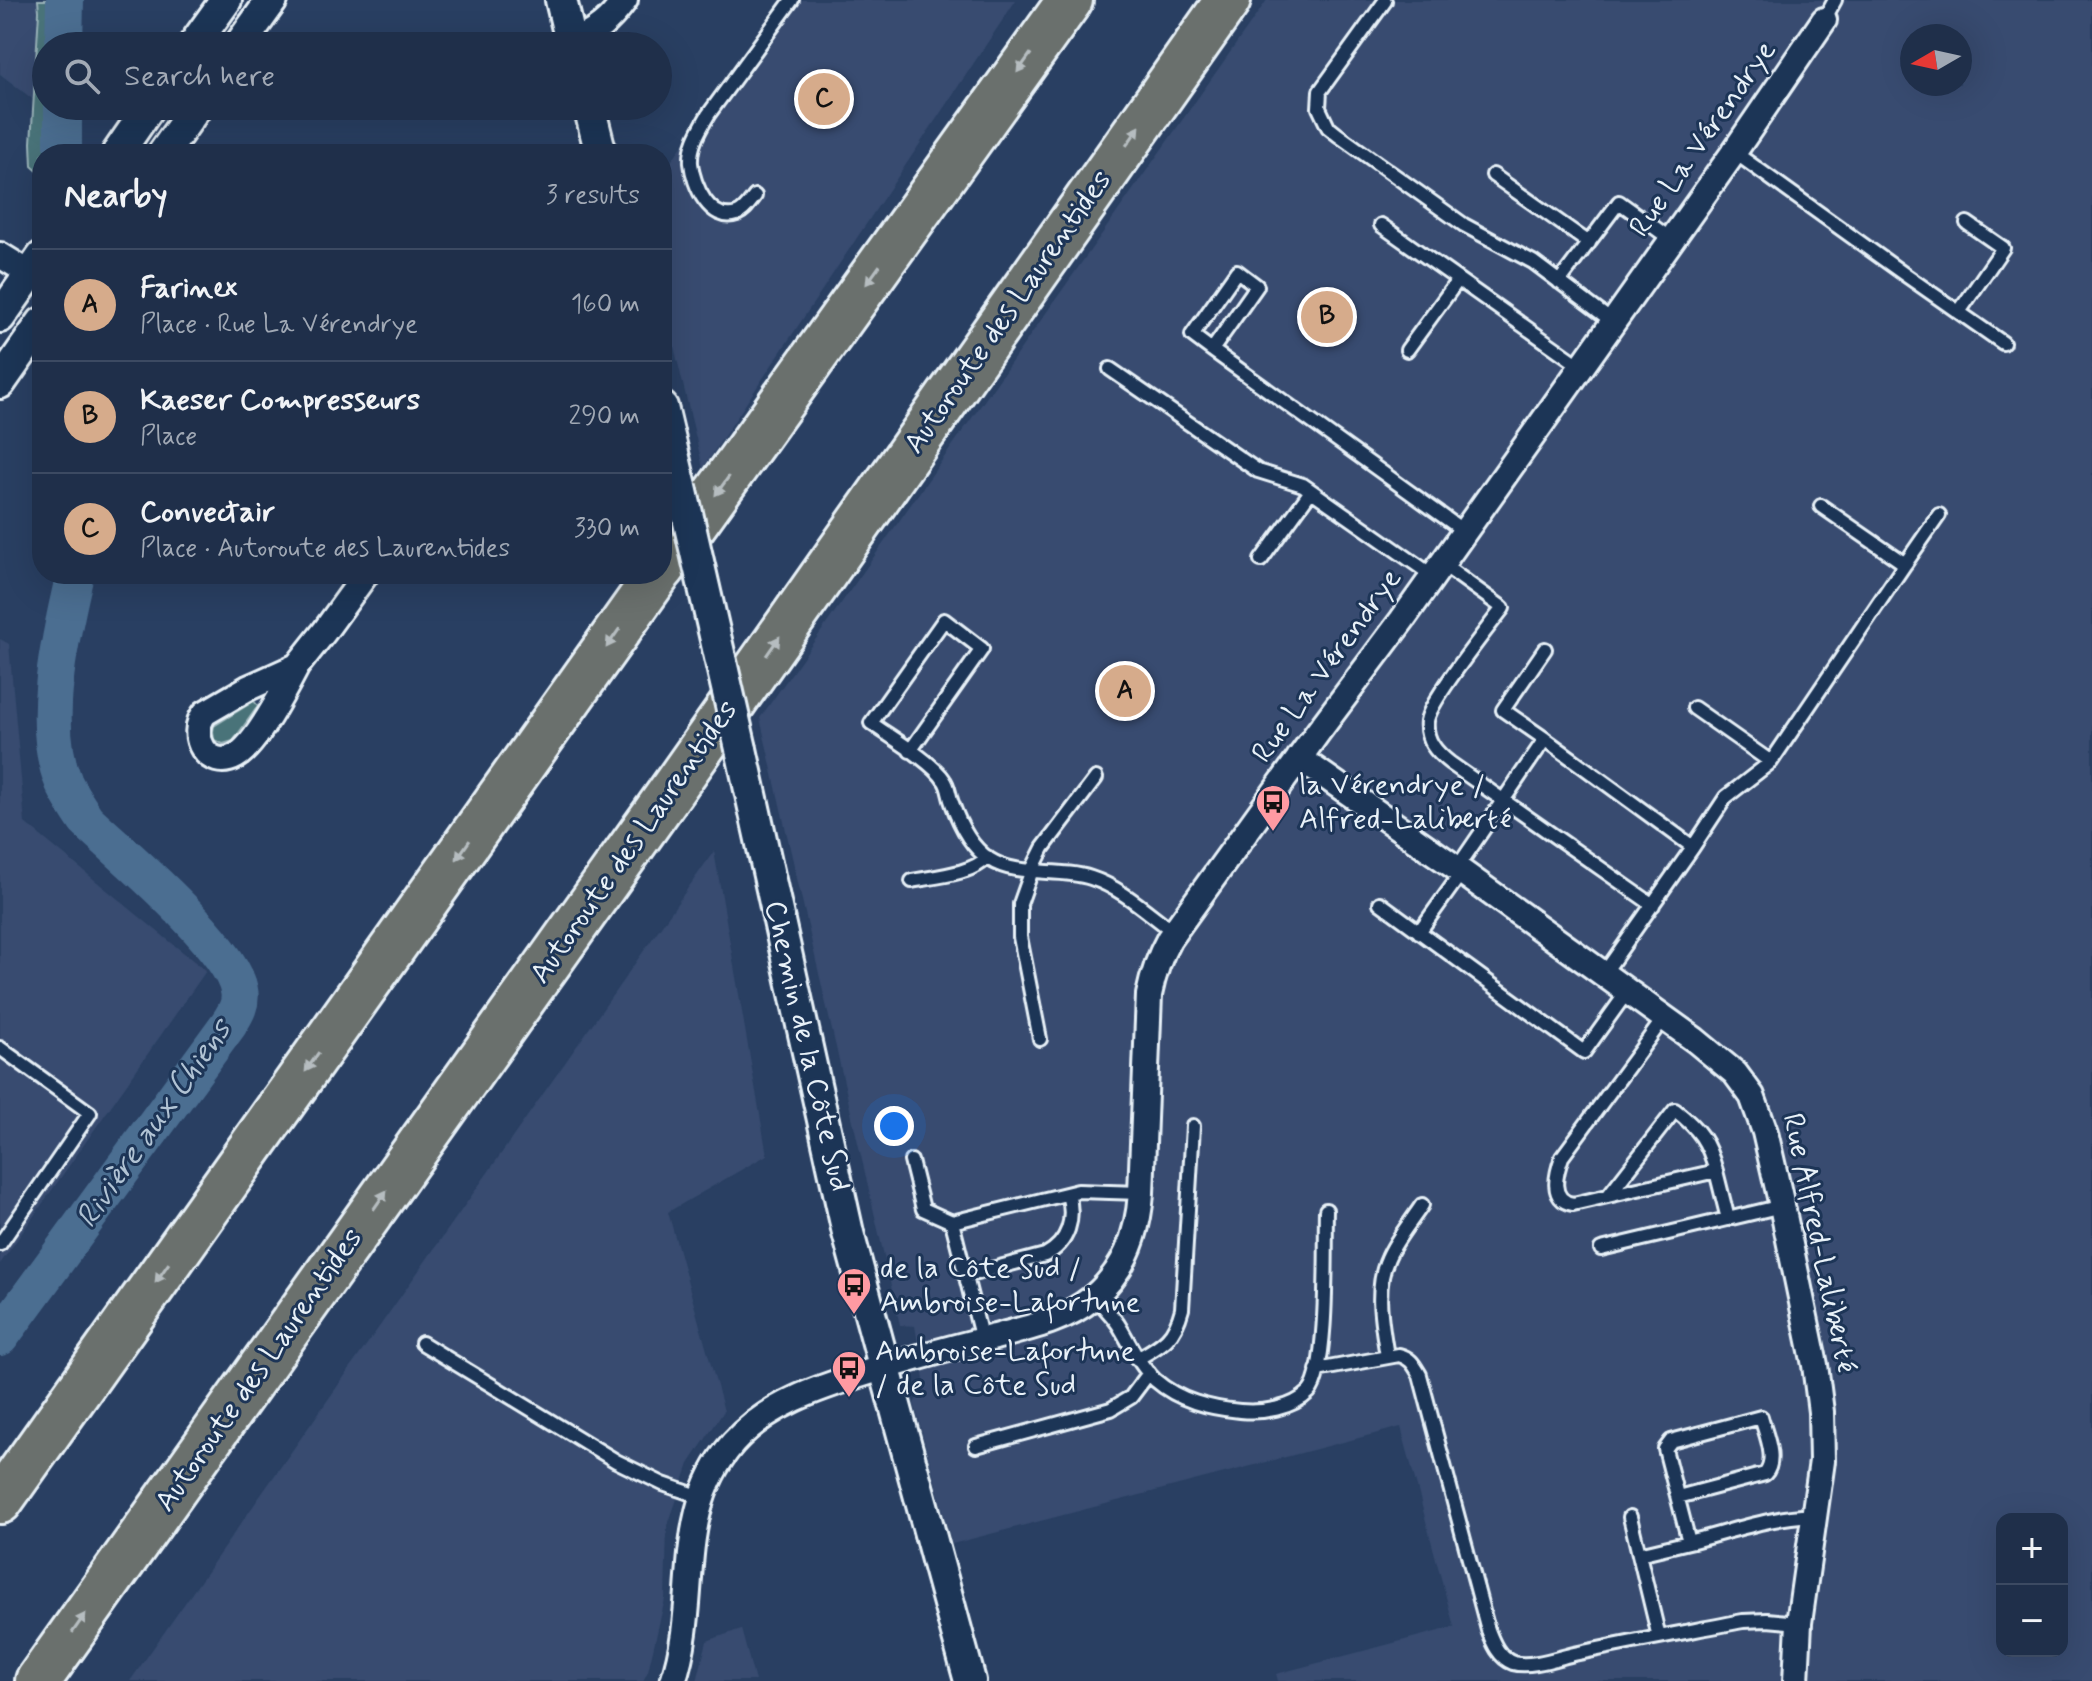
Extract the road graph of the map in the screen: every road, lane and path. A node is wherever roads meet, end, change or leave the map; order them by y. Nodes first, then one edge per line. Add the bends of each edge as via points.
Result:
1 (226, 0) edge
2 (272, 0) edge
3 (561, 0) edge
4 (625, 0) edge
5 (792, 0) edge
6 (1070, 0) edge
7 (1228, 0) edge
8 (1385, 1) edge
9 (1827, 7) edge
10 (203, 32) edge
11 (249, 32) edge
12 (569, 32) edge
13 (595, 32) edge
14 (140, 120) edge
15 (187, 120) edge
16 (592, 120) edge
17 (124, 144) edge
18 (170, 144) edge
19 (598, 144) edge
20 (1734, 152) junction
21 (1493, 175) dead end
22 (755, 196) dead end
23 (1967, 223) dead end
24 (1381, 225) dead end
25 (1672, 240) junction
26 (1589, 243) junction
27 (0, 255) edge
28 (32, 267) edge
29 (32, 276) edge
30 (1458, 280) junction
31 (1559, 282) junction
32 (1959, 312) junction
33 (0, 317) edge
34 (1613, 322) junction
35 (32, 337) edge
36 (2003, 343) dead end
37 (1212, 350) junction
38 (1407, 350) dead end
39 (1582, 367) junction
40 (1110, 369) dead end
41 (0, 383) edge
42 (672, 449) edge
43 (1311, 491) junction
44 (1821, 506) dead end
45 (1939, 515) dead end
46 (1465, 532) junction
47 (672, 555) edge
48 (1261, 560) dead end
49 (1905, 564) junction
50 (1437, 570) junction
51 (359, 584) edge
52 (651, 584) edge
53 (1545, 649) dead end
54 (297, 666) dead end
55 (1694, 708) dead end
56 (1545, 739) junction
57 (910, 751) junction
58 (1299, 758) junction
59 (1771, 762) junction
60 (1096, 778) dead end
61 (1503, 800) junction
62 (1693, 847) junction
63 (987, 857) junction
64 (1032, 870) junction
65 (1459, 870) junction
66 (912, 881) dead end
67 (1380, 903) dead end
68 (1653, 905) junction
69 (1174, 932) junction
70 (1419, 932) junction
71 (1603, 975) junction
72 (1627, 992) junction
73 (1664, 1018) junction
74 (1040, 1039) dead end
75 (0, 1048) edge
76 (1193, 1126) dead end
77 (911, 1161) dead end
78 (1716, 1171) junction
79 (1141, 1193) junction
80 (1068, 1194) junction
81 (1608, 1196) junction
82 (1422, 1205) dead end
83 (1782, 1206) junction
84 (1326, 1210) dead end
85 (1728, 1219) junction
86 (952, 1222) junction
87 (0, 1244) edge
88 (1601, 1249) dead end
89 (965, 1276) junction
90 (1094, 1296) junction
91 (982, 1340) junction
92 (422, 1343) dead end
93 (1387, 1356) junction
94 (1137, 1359) junction
95 (885, 1367) junction
96 (1317, 1370) junction
97 (1149, 1373) junction
98 (976, 1446) dead end
99 (701, 1497) junction
100 (1678, 1497) junction
101 (0, 1501) edge
102 (1815, 1516) junction
103 (1630, 1517) dead end
104 (1689, 1542) junction
105 (1639, 1554) junction
106 (1799, 1623) junction
107 (1659, 1637) junction
108 (38, 1681) edge
109 (673, 1681) edge
110 (970, 1681) edge
111 (1796, 1681) edge

1 - 10 street
2 - 11 street
3 - 12 street
4 - 13 street
5 - 22 lane via 708,115 693,148 694,178 711,209 737,214
6 -> 47 highway
108 -> 7 highway, Autoroute des Laurentides
8 - 31 lane via 1320,91 1319,108 1328,127 1464,225
9 - 20 street, Rue La Vérendrye
14 - 17 street
15 - 18 street
16 - 19 street
20 - 25 street, Rue La Vérendrye
20 - 32 lane
21 - 26 lane
23 - 32 lane via 2003,248
24 - 30 lane
25 - 26 lane via 1619,202
25 - 34 street, Rue La Vérendrye
26 - 31 lane
27 - 28 street
29 - 33 street
30 - 38 lane
30 - 39 lane
31 - 34 lane
32 - 36 lane
34 - 39 street, Rue La Vérendrye
35 - 41 street
37 - 37 lane via 1257,286 1237,271 1192,335
37 - 46 lane
39 - 46 street, Rue La Vérendrye
40 - 43 lane via 1258,471
42 - 95 street, Chemin de la Côte Sud, bridge via 836,1180
43 - 48 lane
43 - 50 lane
44 - 49 lane
45 - 49 lane
46 - 50 street, Rue La Vérendrye
49 - 59 lane
50 - 58 street, Rue La Vérendrye
50 - 61 lane via 1503,608 1434,702 1428,733 1437,753
51 - 54 street
52 -> 101 highway
53 - 56 lane via 1503,710
55 - 59 lane
56 - 61 lane
56 - 62 lane
57 - 57 lane via 982,649 944,620 871,723
57 - 63 lane via 944,780 970,839
58 - 65 street, Rue Alfred-Laliberté
58 - 69 street, Rue La Vérendrye
59 - 62 lane via 1726,797
60 - 64 lane
61 - 65 lane
61 - 68 lane
62 - 68 lane
63 - 64 lane
63 - 66 lane via 969,869
64 - 69 lane via 1073,874 1108,885
64 - 74 lane via 1020,904 1020,937
65 - 70 lane
65 - 71 street, Rue Alfred-Laliberté
67 - 70 lane
68 - 71 lane
69 - 79 street, Rue La Vérendrye via 1160,955 1149,995
70 - 72 lane via 1584,1052
71 - 72 street, Rue Alfred-Laliberté
72 - 73 street, Rue Alfred-Laliberté
73 - 81 lane via 1562,1157 1557,1172 1558,1192 1567,1204
73 - 83 street, Rue Alfred-Laliberté via 1744,1083 1765,1132
75 - 87 lane via 90,1113
76 - 94 lane via 1182,1309 1164,1344
77 - 86 lane via 923,1209
78 - 81 lane
78 - 81 lane via 1706,1141 1675,1110
78 - 85 lane
79 - 80 lane
79 - 90 street, Rue La Vérendrye via 1127,1255
80 - 86 lane
80 - 89 lane via 1068,1232 1053,1251
82 - 93 lane via 1389,1254 1381,1277
83 - 85 lane
83 - 102 street, Rue Alfred-Laliberté via 1821,1412
84 - 96 lane
85 - 88 lane
86 - 89 lane
89 - 91 lane
90 - 91 street, Rue La Vérendrye via 1062,1316
90 - 94 lane via 1117,1322
91 - 95 street, Rue La Vérendrye
92 - 99 lane via 616,1461
93 - 96 lane
93 - 107 lane via 1409,1358 1420,1375 1488,1630 1504,1658 1518,1664 1541,1662
94 - 97 lane
95 - 99 street, Rue La Vérendrye via 795,1398 768,1413 733,1443
95 - 110 street, Chemin de la Côte Sud
96 - 97 lane via 1309,1391 1295,1401 1255,1412 1189,1401
97 - 98 lane via 1131,1397 1111,1409
99 - 109 street, Rue La Vérendrye
100 - 100 lane via 1665,1449 1671,1441 1761,1417 1772,1460 1765,1474
100 - 104 lane
102 - 104 lane via 1785,1518
102 - 106 street, Rue Alfred-Laliberté
103 - 105 lane
104 - 105 lane
105 - 107 lane
106 - 107 lane via 1743,1621
106 - 111 street, Rue Alfred-Laliberté

